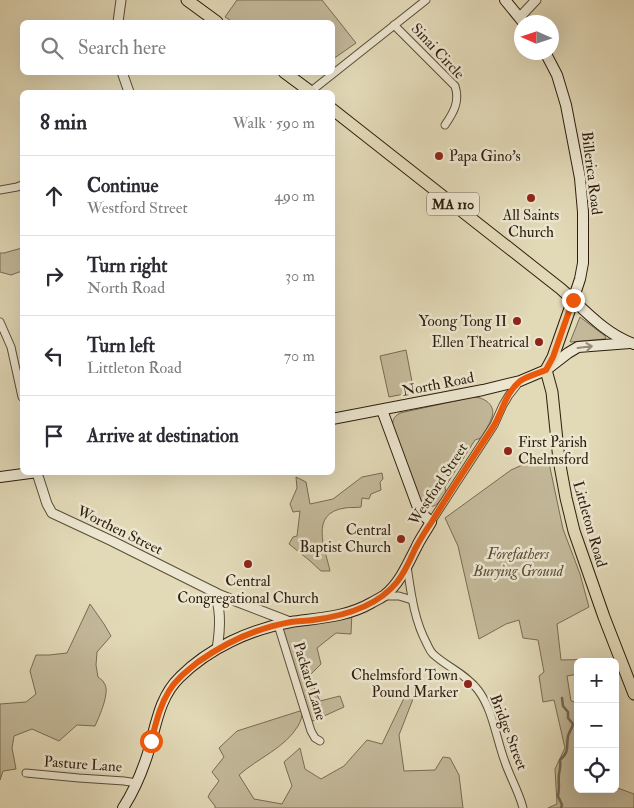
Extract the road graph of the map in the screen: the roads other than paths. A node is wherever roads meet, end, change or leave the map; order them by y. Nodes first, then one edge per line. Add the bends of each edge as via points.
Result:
1 (121, 0) edge
2 (188, 0) edge
3 (426, 0) edge
4 (505, 0) edge
5 (536, 0) edge
6 (518, 15) edge
7 (526, 15) edge
8 (118, 20) edge
9 (214, 20) edge
10 (394, 25) junction
11 (549, 60) edge
12 (335, 72) edge
13 (123, 75) edge
14 (288, 75) edge
15 (331, 75) edge
16 (128, 90) edge
17 (307, 90) edge
18 (313, 90) edge
19 (335, 111) edge
20 (445, 125) dead end
21 (20, 186) edge
22 (0, 190) edge
23 (573, 300) junction
24 (0, 322) edge
25 (633, 343) edge
26 (546, 370) junction
27 (520, 380) junction
28 (20, 388) edge
29 (382, 410) junction
30 (335, 418) edge
31 (20, 475) edge
32 (38, 475) edge
33 (0, 477) edge
34 (431, 522) junction
35 (407, 566) junction
36 (214, 592) junction
37 (384, 596) junction
38 (412, 600) junction
39 (290, 622) junction
40 (278, 625) junction
41 (217, 649) junction
42 (634, 694) edge
43 (320, 741) dead end
44 (26, 773) dead end
45 (136, 784) junction
46 (123, 808) edge
47 (523, 808) edge

1 - 8 street
2 - 9 main road
3 - 10 street
4 - 6 main road
5 - 7 street
10 - 12 street
10 - 20 street, Sinai Circle via 455,86 457,105
11 - 23 main road, Billerica Road via 566,105 580,178 583,263
13 - 16 street
14 - 17 main road
15 - 18 street
19 - 23 main road, MA 110
21 - 22 street
23 - 25 main road via 592,319
23 - 26 main road
24 - 28 street via 11,348
26 -> 25 main road, North Road via 578,348
26 - 27 main road, North Road
26 - 42 main road, Littleton Road via 552,392 559,460 574,531
27 - 29 main road, North Road
27 - 34 street, Westford Street
29 - 30 main road, North Road
29 - 34 main road via 420,513
31 - 33 main road
32 - 36 street, Worthen Street via 52,513
34 - 35 main road, Westford Street
35 - 37 main road, Westford Street
35 - 38 street, Bridge Street
36 - 39 street, Worthen Street
36 - 41 street via 219,609
37 - 38 street
37 - 39 main road, Westford Street via 348,613
38 - 47 street, Bridge Street via 432,653 479,690
39 - 40 main road, Westford Street
40 - 41 main road, Westford Street via 250,633
40 - 43 street, Packard Lane via 310,731
41 - 45 main road, Westford Street via 180,677 168,693
44 - 45 street, Pasture Lane
45 - 46 main road, Westford Street

